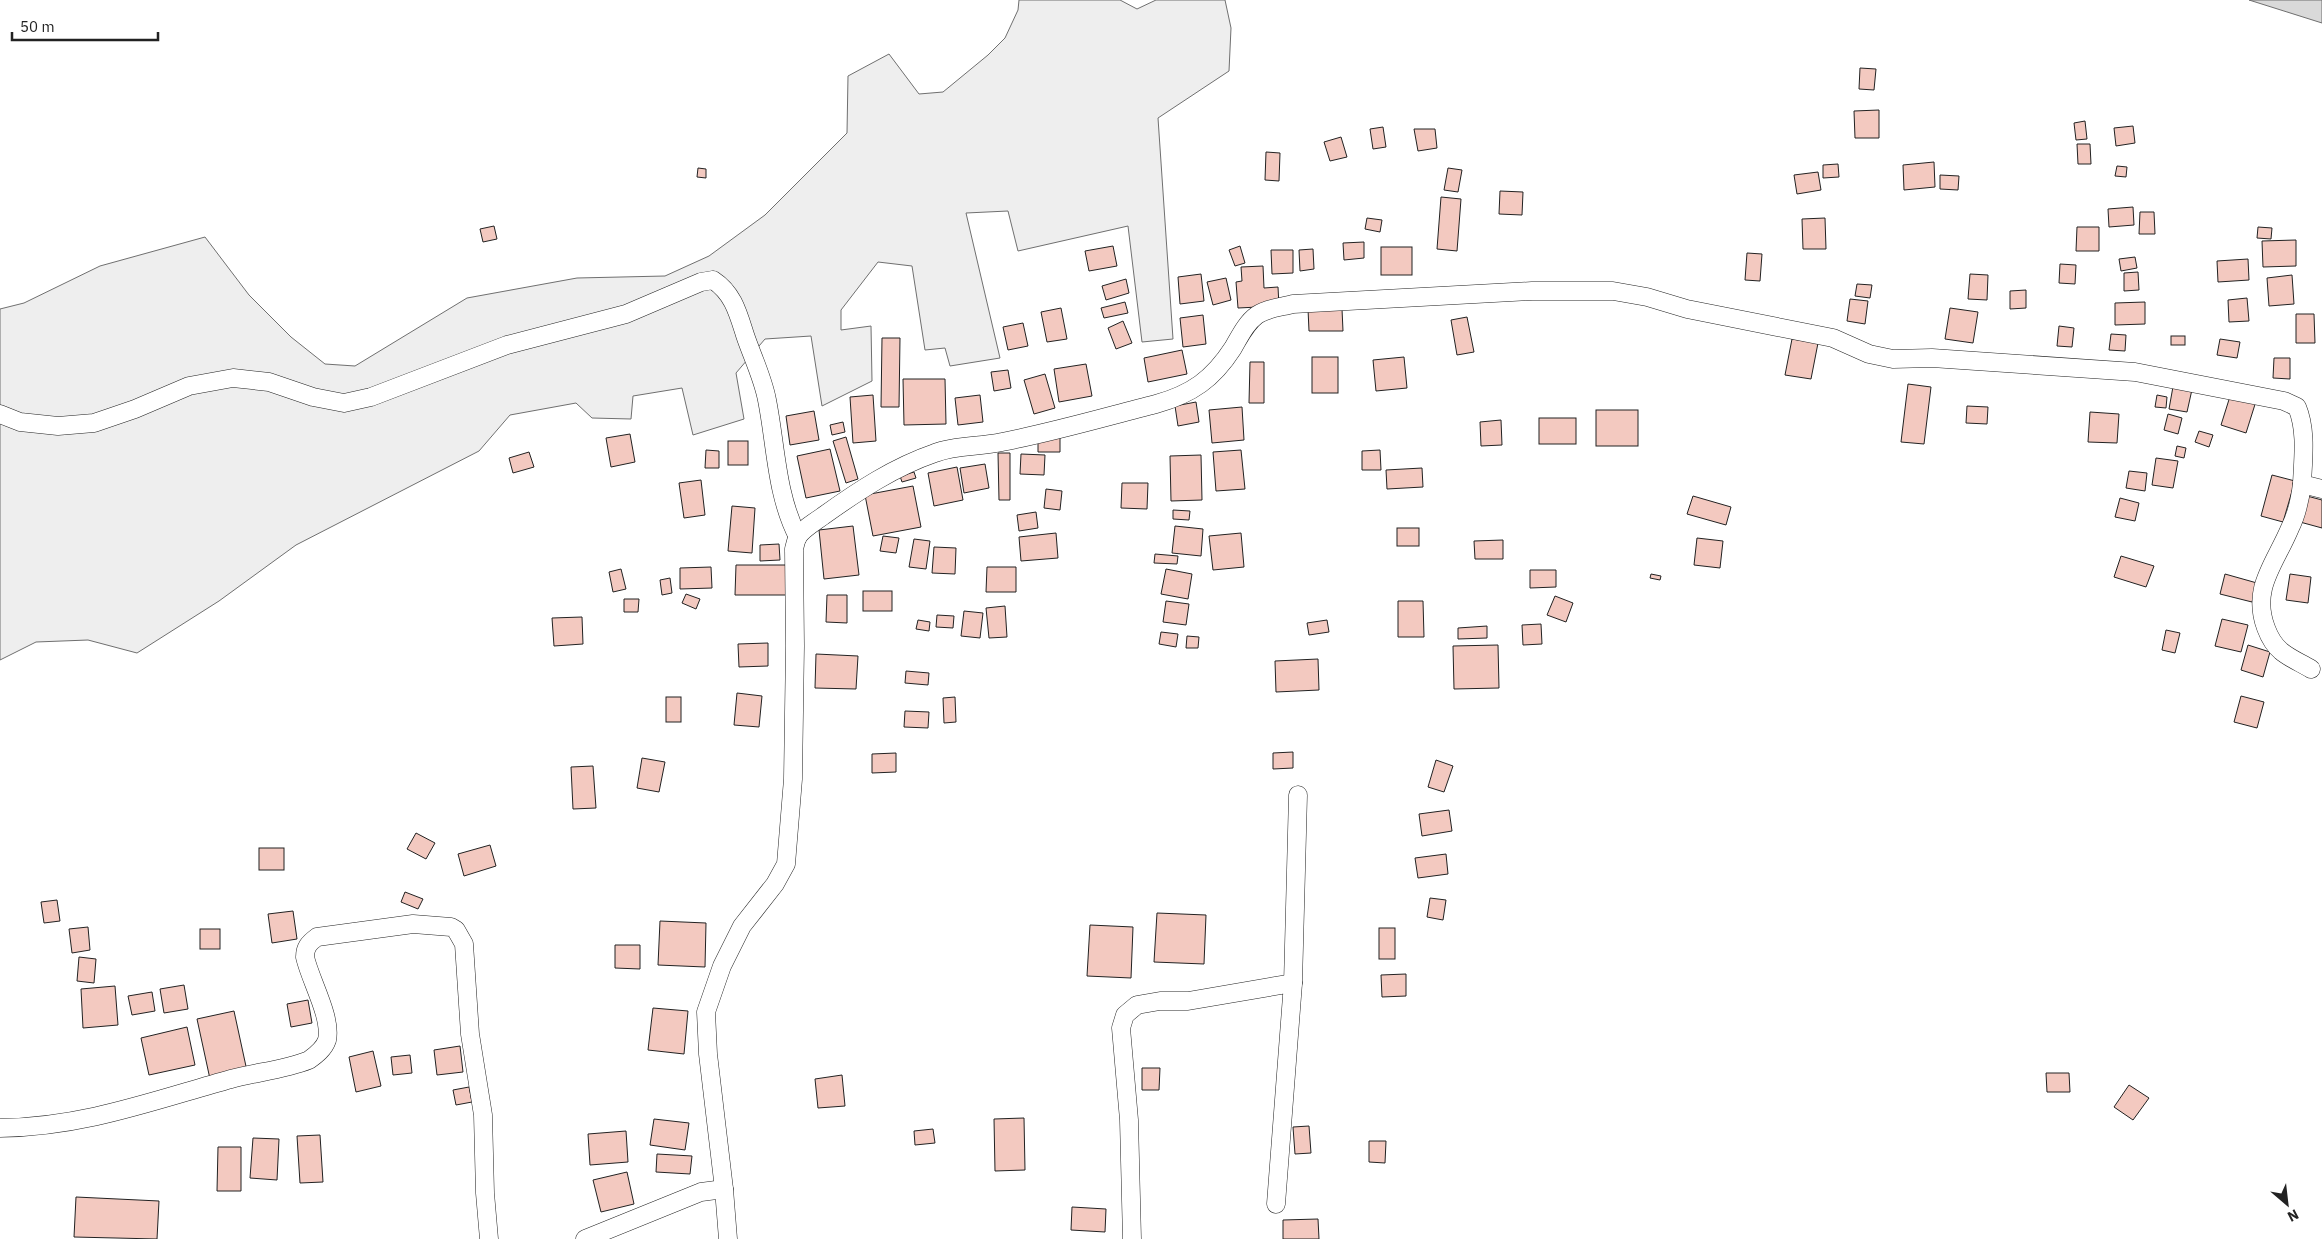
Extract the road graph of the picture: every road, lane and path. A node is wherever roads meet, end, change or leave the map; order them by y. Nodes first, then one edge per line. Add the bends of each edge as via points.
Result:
1 (0, 414) edge
2 (2302, 484) junction
3 (2322, 489) edge
4 (798, 536) junction
5 (2310, 669) dead end
6 (1298, 795) dead end
7 (1293, 983) junction
8 (0, 1128) edge
9 (724, 1189) junction
10 (1276, 1204) dead end
11 (489, 1239) edge
12 (585, 1239) edge
13 (728, 1239) edge
14 (1132, 1239) edge

1 - 4 street via 20,422 58,426 94,422 189,386 233,378 269,382 313,397 344,403 370,397 507,346 626,314 701,282 713,280 729,293 736,308 766,398 788,518
2 - 3 street
2 - 4 street via 2301,418 2297,407 2284,401 2135,372 1932,358 1893,359 1868,354 1833,338 1687,309 1647,297 1613,291 1532,291 1293,304 1275,308 1258,314 1248,323 1209,380 1190,392 1061,429 935,453 866,486
2 - 5 street via 2296,512 2264,581 2260,599 2269,635 2280,651
4 - 9 street via 793,566 793,779 786,864 742,926 722,966 706,1012
6 - 7 street
7 - 10 street
7 - 14 street via 1188,1001 1137,1005 1125,1015 1121,1028 1130,1120
8 - 11 street via 75,1121 137,1108 309,1060 318,1054 327,1039 325,1018 305,957 309,943 317,937 413,924 442,925 456,930 464,944 470,1034 483,1116
9 - 12 street via 701,1192
9 - 13 street

